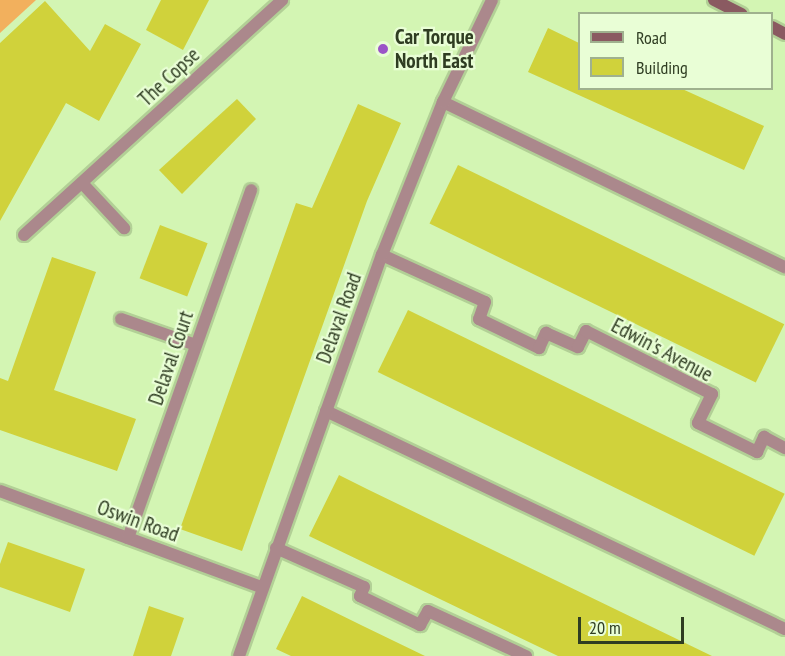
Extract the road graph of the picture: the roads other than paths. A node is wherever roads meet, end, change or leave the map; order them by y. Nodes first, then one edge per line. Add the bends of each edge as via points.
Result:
1 (282, 0) edge
2 (492, 0) edge
3 (714, 0) edge
4 (738, 12) edge
5 (444, 102) junction
6 (82, 183) junction
7 (250, 190) dead end
8 (124, 228) dead end
9 (24, 236) dead end
10 (382, 255) junction
11 (785, 267) edge
12 (121, 319) dead end
13 (196, 345) junction
14 (326, 411) junction
15 (785, 448) edge
16 (0, 491) edge
17 (128, 538) junction
18 (276, 548) junction
19 (262, 588) junction
20 (785, 629) edge
21 (239, 656) edge
22 (526, 656) edge

1 - 6 street, The Copse
2 - 5 street, Delaval Road
3 - 4 main road
5 - 10 street, Delaval Road
5 - 11 street
6 - 8 street
6 - 9 street, The Copse
7 - 13 street, Delaval Court
10 - 14 street, Delaval Road
10 - 15 street, Edwin's Avenue via 485,302 479,319 539,348 546,333 578,347 586,331 712,393 698,423 757,452 764,437
12 - 13 street
13 - 17 street, Delaval Court
14 - 18 street, Delaval Road
14 - 20 street
16 - 17 street, Oswin Road
17 - 19 street, Oswin Road
18 - 19 street, Delaval Road
18 - 22 street via 364,587 360,596 420,625 428,611
19 - 21 street, Delaval Road

